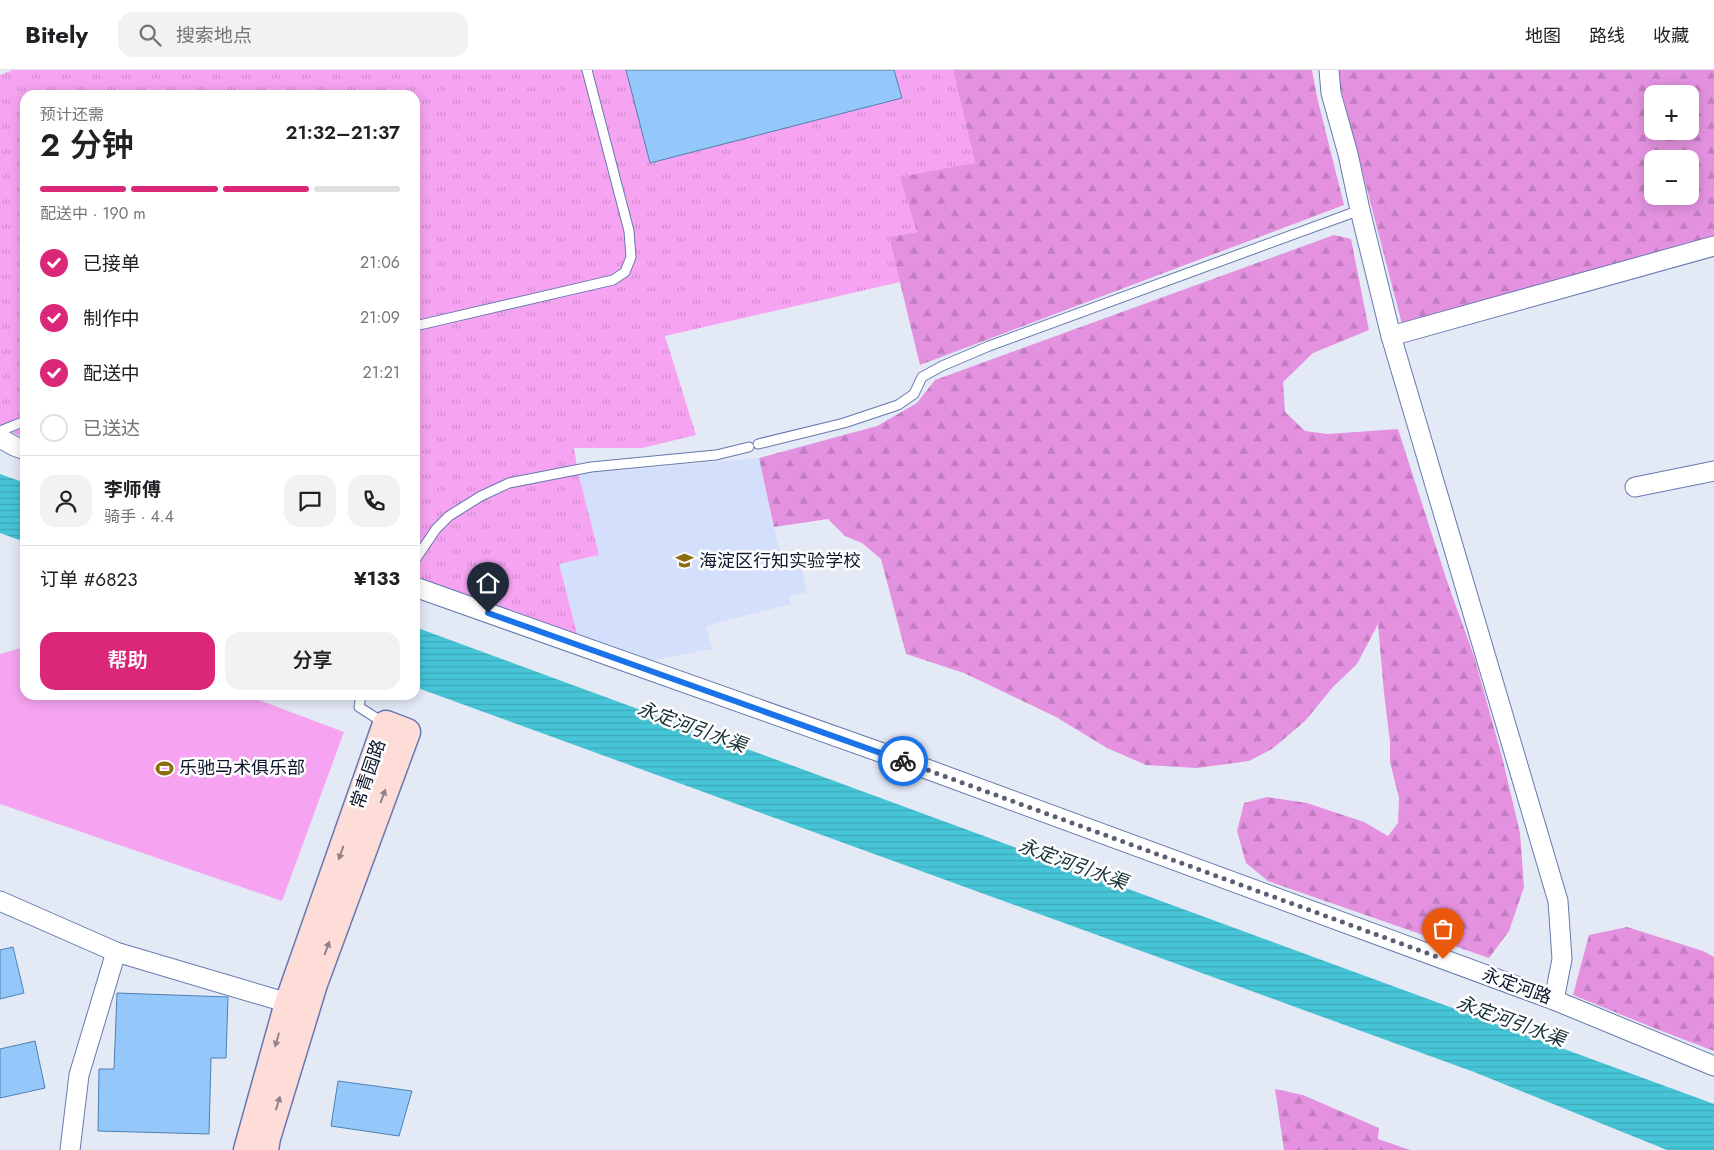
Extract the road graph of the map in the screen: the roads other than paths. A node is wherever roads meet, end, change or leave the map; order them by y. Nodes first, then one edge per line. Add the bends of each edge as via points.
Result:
1 (586, 70) edge
2 (1329, 70) edge
3 (1360, 210) junction
4 (1714, 246) edge
5 (420, 325) edge
6 (1391, 336) junction
7 (20, 423) edge
8 (0, 431) edge
9 (0, 438) edge
10 (20, 448) edge
11 (1714, 471) edge
12 (1634, 487) dead end
13 (420, 553) edge
14 (420, 589) edge
15 (360, 700) edge
16 (386, 724) junction
17 (0, 901) edge
18 (116, 952) junction
19 (1554, 1000) junction
20 (288, 1003) junction
21 (1714, 1066) edge
22 (70, 1150) edge
23 (247, 1150) edge
24 (265, 1150) edge

1 - 5 lane via 629,231 631,257 626,272 613,280
2 - 3 street via 1331,93
3 - 6 street
3 - 13 lane via 989,346 922,377 914,394 898,405 844,423 716,455 591,467 509,483 449,516
4 - 6 street
6 - 19 street via 1558,901 1562,959
7 - 8 lane
9 - 10 street
11 - 12 street
14 - 19 street, 永定河路 via 905,761
15 - 16 lane via 359,707
16 -> 20 street, 常青园路
24 -> 16 street, 常青园路 via 314,984 406,732
17 - 18 street
18 - 20 street
18 - 22 street via 79,1076
19 - 21 street, 永定河路
20 -> 23 street, 常青园路

